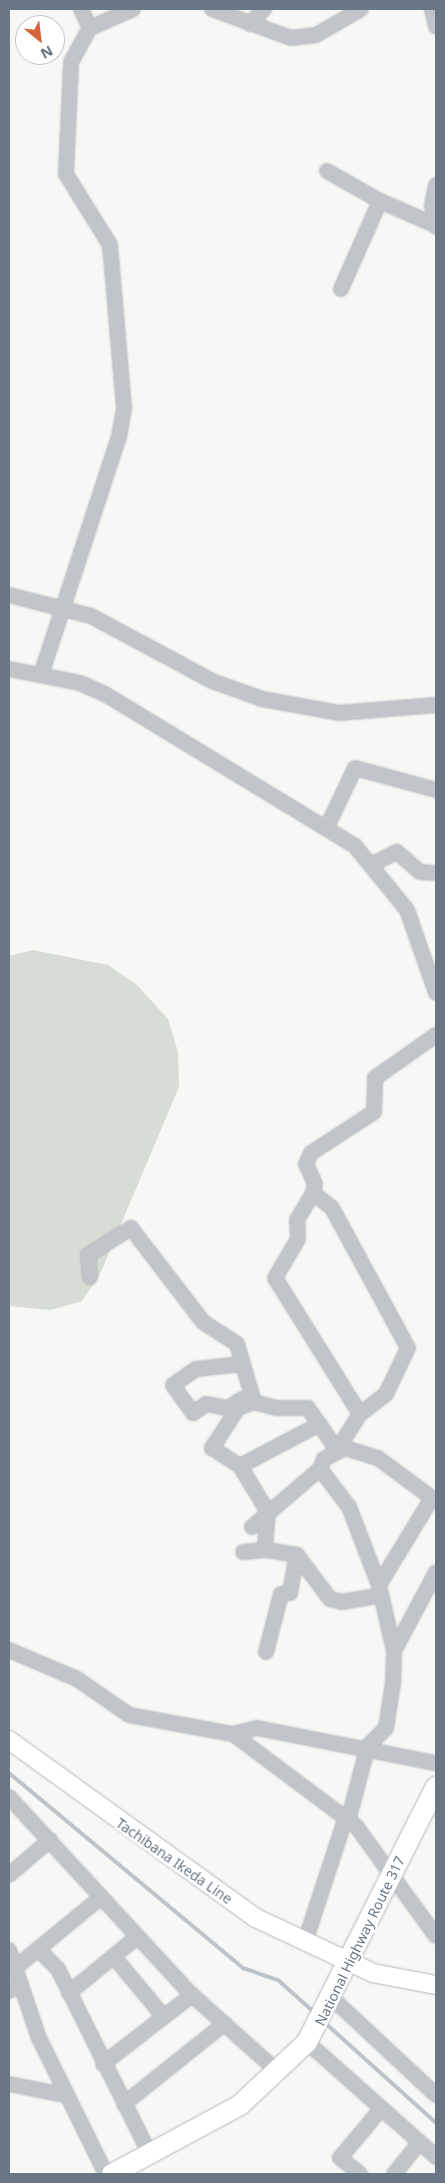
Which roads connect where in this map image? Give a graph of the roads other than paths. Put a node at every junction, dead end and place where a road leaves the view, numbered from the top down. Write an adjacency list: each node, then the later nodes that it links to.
1 (81, 9): 9 (street)
2 (132, 9): 9 (street)
3 (212, 9): 7 (street)
4 (264, 9): 7 (street)
5 (361, 9): 7 (street)
6 (432, 9): 8 (street)
7 (250, 24)
8 (436, 27)
9 (90, 28): 16 (street)
10 (326, 171): 12 (street)
11 (436, 185): 13 (street)
12 (380, 201): 13 (street); 14 (street)
13 (436, 226)
14 (341, 289)
15 (9, 595): 16 (street)
16 (62, 606): 18 (street); 19 (street)
17 (9, 669): 18 (street)
18 (41, 675): 21 (street)
19 (436, 705)
20 (436, 790): 21 (street)
21 (327, 828): 22 (street)
22 (371, 865): 23 (street); 24 (street)
23 (436, 873)
24 (436, 993)
25 (436, 1035): 26 (street)
26 (313, 1193): 30 (street); 30 (street)
27 (90, 1277): 28 (street)
28 (243, 1364): 29 (street); 29 (street)
29 (253, 1397): 31 (street); 33 (street)
30 (360, 1414): 32 (street)
31 (320, 1424): 32 (street); 33 (street)
32 (337, 1450): 34 (street); 35 (street)
33 (240, 1466): 36 (street)
34 (320, 1469): 36 (street); 42 (street)
35 (434, 1499): 42 (street)
36 (268, 1512): 37 (street); 38 (street)
37 (252, 1527)
38 (265, 1550): 39 (street); 40 (street)
39 (243, 1552)
40 (297, 1555): 42 (street); 45 (street)
41 (436, 1572): 44 (street)
42 (380, 1590): 44 (street)
43 (9, 1650): 46 (street)
44 (394, 1651): 48 (street)
45 (266, 1652)
46 (232, 1734): 48 (street); 52 (street)
47 (9, 1740): 59 (main road, Tachibana Ikeda Line)
48 (368, 1746): 49 (street); 52 (street)
49 (436, 1762)
50 (436, 1787): 55 (highway, National Highway Route 317)
51 (9, 1797): 53 (street)
52 (348, 1821): 55 (street); 59 (street)
53 (50, 1840): 54 (street); 56 (street)
54 (9, 1876)
55 (392, 1876): 57 (street); 63 (highway, National Highway Route 317)
56 (100, 1898): 58 (street); 61 (street)
57 (436, 1936)
58 (137, 1937): 62 (street); 68 (street)
59 (306, 1938): 63 (main road, Tachibana Ikeda Line)
60 (9, 1950): 64 (street)
61 (39, 1950): 64 (street); 67 (street)
62 (114, 1957): 67 (street); 70 (street)
63 (351, 1960): 65 (main road, Tachibana Ikeda Line); 69 (highway, National Highway Route 317)
64 (15, 1968): 66 (street)
65 (436, 1984)
66 (14, 1987): 76 (street)
67 (69, 1993): 73 (street)
68 (192, 1995): 70 (street); 71 (street)
69 (330, 2003): 72 (highway, National Highway Route 317); 77 (street)
70 (164, 2016): 73 (street)
71 (225, 2023): 74 (street); 78 (street)
72 (311, 2037): 74 (highway, National Highway Route 317); 79 (street)
73 (103, 2064): 78 (street)
74 (278, 2072): 81 (highway, National Highway Route 317)
75 (9, 2084): 76 (street)
76 (64, 2095): 83 (street)
77 (436, 2096)
78 (124, 2104): 81 (street)
79 (381, 2108): 80 (street); 85 (street)
80 (420, 2142): 82 (street); 86 (street)
81 (150, 2154): 84 (highway, National Highway Route 317)
82 (436, 2157)
83 (106, 2174)
84 (112, 2174)
85 (360, 2174)
86 (394, 2174)

